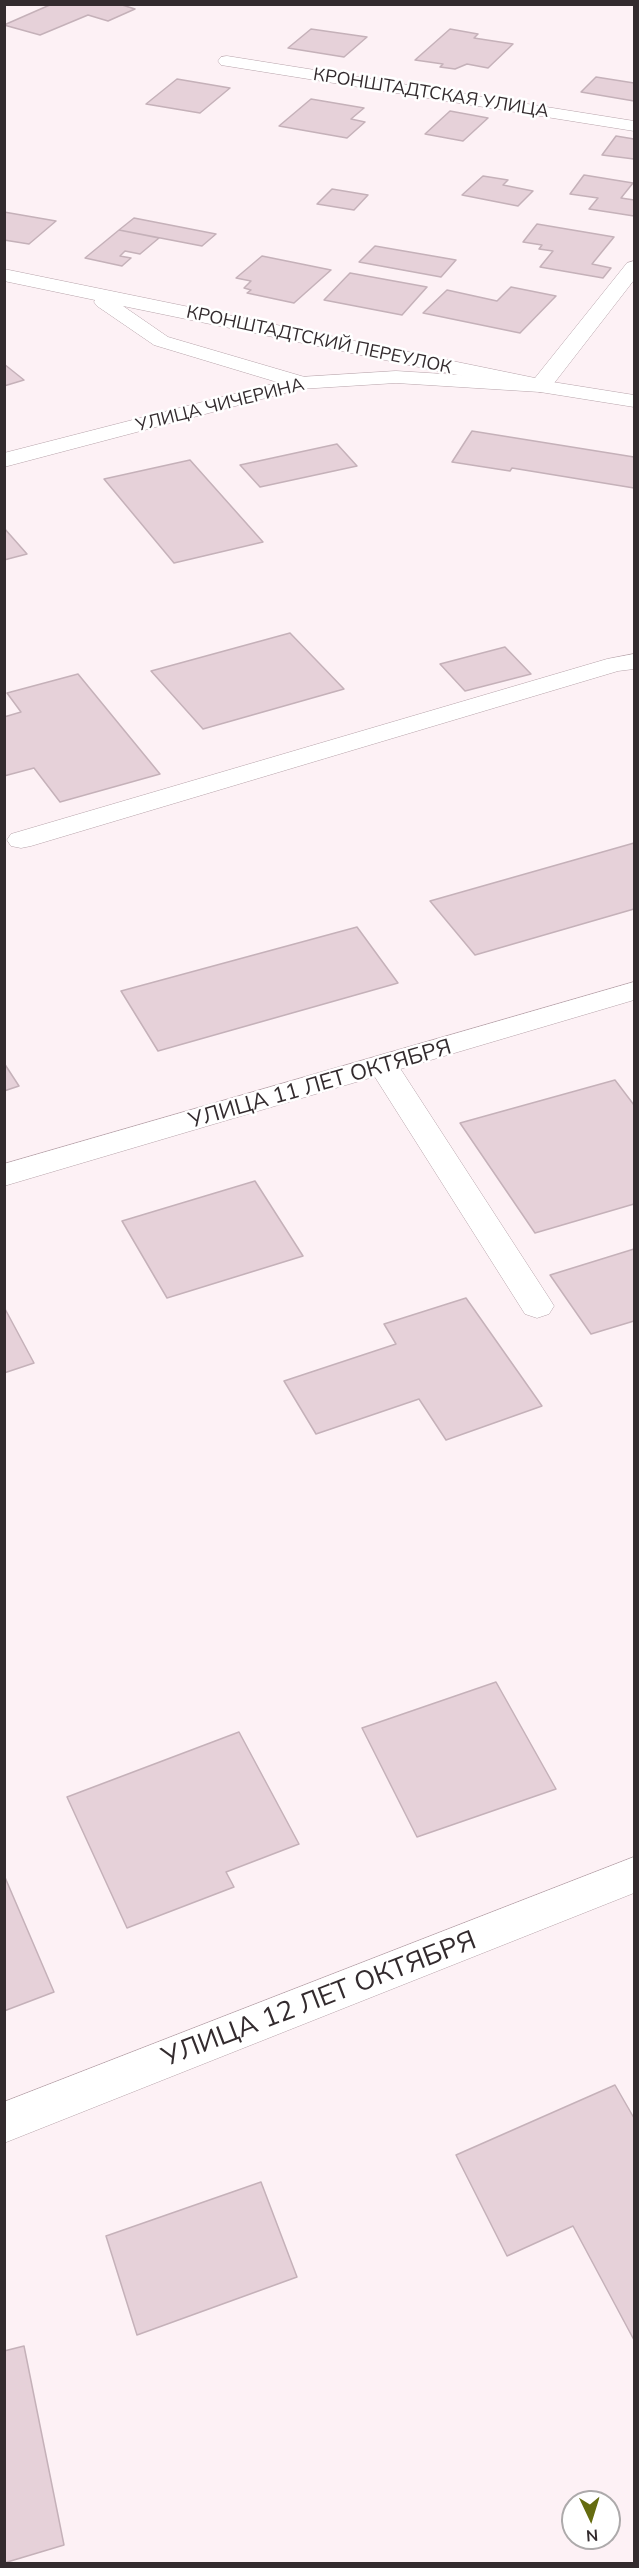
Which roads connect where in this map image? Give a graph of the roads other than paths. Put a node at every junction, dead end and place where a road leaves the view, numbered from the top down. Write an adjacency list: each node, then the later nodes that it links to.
1 (227, 61): 2 (street, КРОНШТАДТСКАЯ УЛИЦА)
2 (634, 126)
3 (634, 267): 7 (street)
4 (4, 275): 5 (street, КРОНШТАДТСКИЙ ПЕРЕУЛОК)
5 (90, 292): 6 (street); 7 (street, КРОНШТАДТСКИЙ ПЕРЕУЛОК)
6 (300, 383): 7 (street, УЛИЦА ЧИЧЕРИНА); 9 (street, УЛИЦА ЧИЧЕРИНА)
7 (540, 386): 8 (street, КРОНШТАДТСКИЙ ПЕРЕУЛОК)
8 (634, 401)
9 (4, 460)
10 (634, 662): 11 (street)
11 (21, 840)
12 (634, 992): 13 (street, УЛИЦА 11 ЛЕТ ОКТЯБРЯ)
13 (383, 1066): 14 (street, УЛИЦА 11 ЛЕТ ОКТЯБРЯ); 15 (street)
14 (4, 1175)
15 (537, 1306)
16 (634, 1875): 17 (street, УЛИЦА 12 ЛЕТ ОКТЯБРЯ)
17 (4, 2123)

